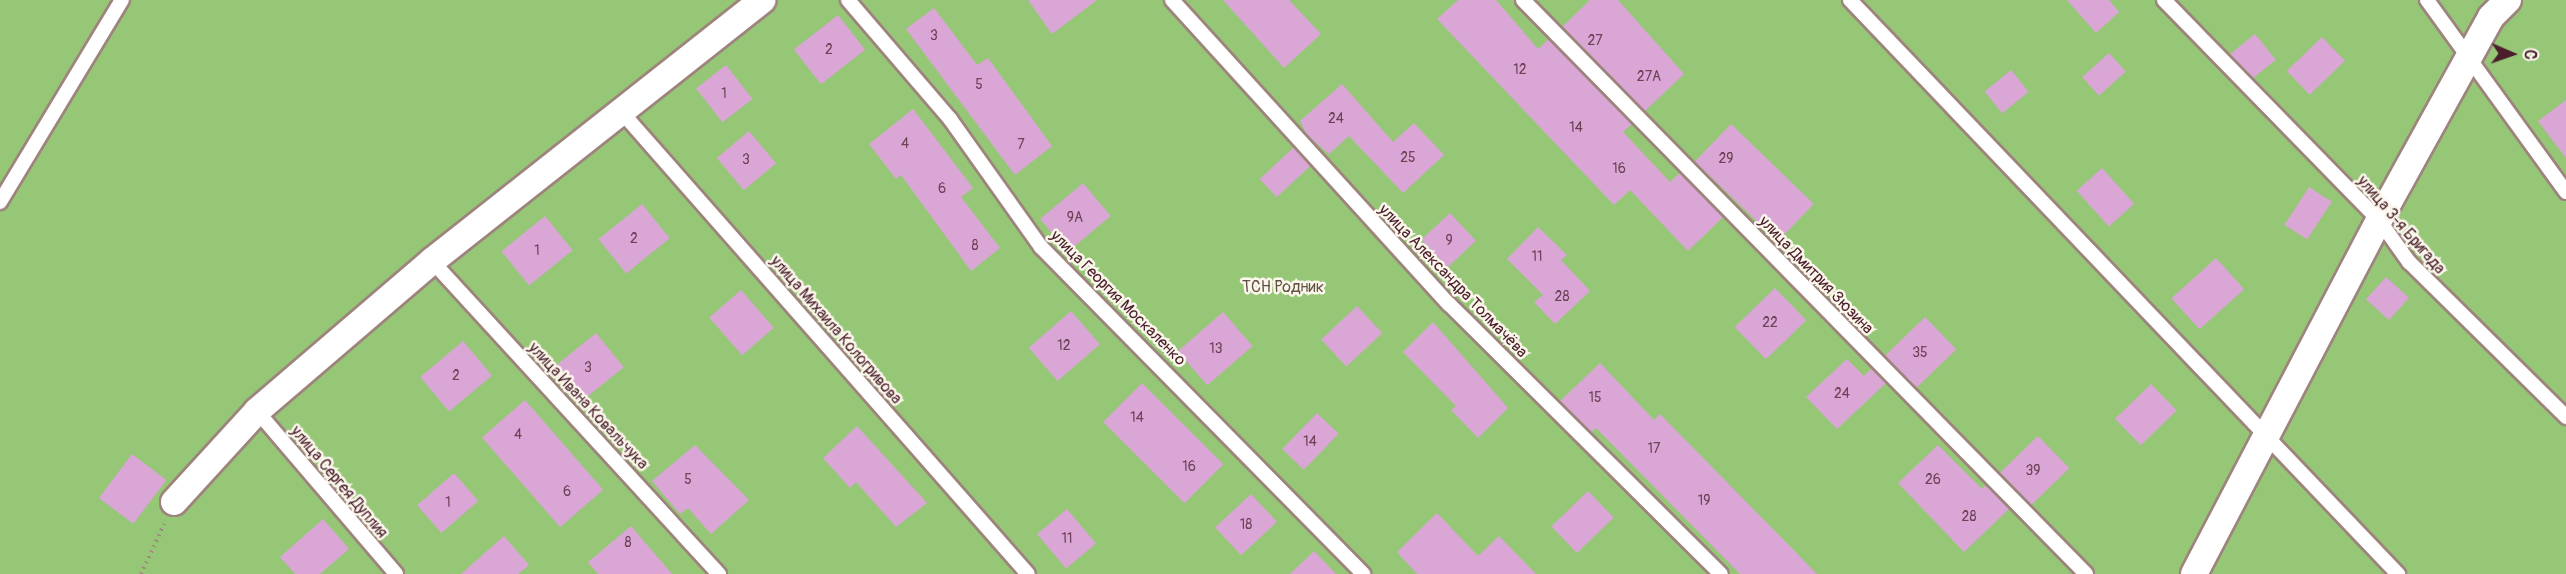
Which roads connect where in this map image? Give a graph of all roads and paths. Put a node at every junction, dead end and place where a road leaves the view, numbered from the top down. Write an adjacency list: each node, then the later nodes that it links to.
1 (122, 0): 13 (lane)
2 (762, 0): 11 (street)
3 (848, 0): 24 (lane, улица Георгия Москаленко)
4 (1172, 0): 25 (lane, улица Александра Толмачёва)
5 (1522, 0): 26 (lane, улица Дмитрия Зюзина)
6 (1850, 0): 18 (lane)
7 (2164, 0): 14 (lane, улица 3-я Бригада)
8 (2427, 0): 10 (lane)
9 (2508, 0): 10 (street)
10 (2468, 58): 12 (lane); 14 (street)
11 (619, 109): 15 (street); 23 (lane, улица Михаила Кологривова)
12 (2566, 192)
13 (0, 202)
14 (2379, 220): 17 (lane, улица 3-я Бригада); 18 (street)
15 (432, 261): 16 (street); 22 (lane, улица Ивана Ковальчука)
16 (257, 411): 19 (street); 21 (lane, улица Сергея Дуплия)
17 (2566, 417)
18 (2267, 435): 27 (street); 28 (lane)
19 (174, 502): 20 (path)
20 (141, 574)
21 (396, 574)
22 (719, 574)
23 (1028, 574)
24 (1363, 574)
25 (1721, 574)
26 (2086, 574)
27 (2194, 574)
28 (2398, 574)

